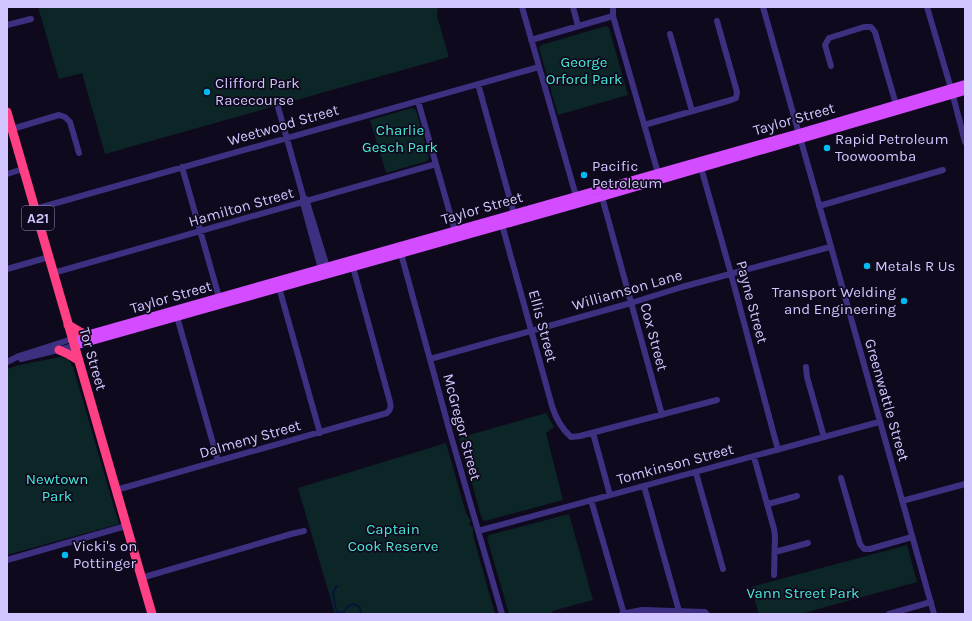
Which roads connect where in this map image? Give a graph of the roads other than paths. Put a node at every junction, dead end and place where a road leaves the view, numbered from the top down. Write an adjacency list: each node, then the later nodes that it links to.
1 (522, 7): 12 (street)
2 (573, 7): 10 (street)
3 (613, 7): 6 (street)
4 (763, 7): 26 (street, Greenwattle Street)
5 (927, 7): 18 (street)
6 (613, 16): 10 (street); 24 (street)
7 (31, 19): 9 (street)
8 (717, 20): 22 (street)
9 (7, 26)
10 (578, 26): 12 (street)
11 (670, 34): 22 (street)
12 (531, 40): 14 (street)
13 (831, 66): 21 (street)
14 (539, 67): 15 (street, Weetwood Street); 37 (street)
15 (478, 84): 19 (street, Weetwood Street); 42 (street)
16 (965, 84): 18 (main road, Taylor Street)
17 (965, 91): 18 (main road, Taylor Street)
18 (952, 92): 21 (main road, Taylor Street); 28 (street)
19 (418, 101): 27 (street, Weetwood Street); 30 (street)
20 (278, 107): 27 (street)
21 (897, 108): 26 (main road, Taylor Street)
22 (692, 111): 24 (street)
23 (7, 112): 25 (highway, Tor Street / A21)
24 (644, 125): 35 (street)
25 (12, 129): 29 (street); 33 (highway, Tor Street / A21)
26 (800, 136): 31 (main road, Taylor Street); 40 (street, Greenwattle Street)
27 (286, 138): 32 (street, Weetwood Street); 39 (street)
28 (965, 142)
29 (79, 153)
30 (436, 164): 39 (street, Hamilton Street); 44 (street)
31 (700, 164): 35 (main road, Taylor Street); 38 (main road, Taylor Street); 53 (street, Payne Street)
32 (182, 167): 41 (street, Weetwood Street); 45 (street)
33 (24, 169): 36 (street); 41 (highway, Tor Street / A21)
34 (943, 170): 40 (street)
35 (658, 173): 37 (main road, Taylor Street)
36 (7, 174)
37 (576, 196): 38 (main road); 42 (main road, Taylor Street)
38 (602, 197): 43 (main road, Taylor Street); 56 (street, Cox Street)
39 (304, 200): 45 (street, Hamilton Street); 49 (street)
40 (819, 206): 46 (street, Greenwattle Street)
41 (35, 209): 48 (highway, Tor Street / A21)
42 (514, 214): 43 (main road, Taylor Street)
43 (501, 221): 44 (main road, Taylor Street); 47 (main road, Taylor Street); 59 (street, Ellis Street)
44 (455, 231): 47 (main road, Taylor Street)
45 (201, 232): 52 (street, Hamilton Street); 55 (street)
46 (830, 247): 53 (street, Williamson Lane); 69 (street, Greenwattle Street)
47 (400, 250): 49 (main road, Taylor Street); 50 (main road, Taylor Street); 63 (street, McGregor Street)
48 (49, 257): 51 (street); 52 (highway, Tor Street / A21)
49 (324, 268): 54 (main road, Taylor Street)
50 (353, 268): 54 (main road, Taylor Street); 70 (street, Dalmeny Street)
51 (7, 269)
52 (53, 274): 58 (highway, Tor Street / A21)
53 (731, 274): 56 (street, Williamson Lane); 73 (street, Payne Street)
54 (278, 285): 55 (main road, Taylor Street); 57 (main road, Taylor Street); 70 (street)
55 (219, 297): 57 (main road, Taylor Street)
56 (631, 303): 59 (street, Williamson Lane); 68 (street, Cox Street)
57 (176, 314): 60 (main road, Taylor Street); 61 (main road, Taylor Street); 75 (street)
58 (68, 325): 60 (highway); 61 (highway, Tor Street / A21)
59 (531, 331): 63 (street, Williamson Lane); 71 (street, Ellis Street)
60 (88, 335): 61 (main road, Taylor Street)
61 (73, 343): 62 (street, Taylor Street); 64 (highway, Tor Street / A21); 65 (street, Taylor Street)
62 (59, 350): 64 (highway); 65 (street, Taylor Street)
63 (430, 359): 88 (street, McGregor Street)
64 (78, 360): 80 (highway, Tor Street / A21)
65 (8, 361)
66 (806, 367): 72 (street)
67 (717, 400): 68 (street)
68 (662, 415): 71 (street)
69 (879, 422): 72 (street, Tomkinson Street); 84 (street, Greenwattle Street)
70 (320, 433): 75 (street, Dalmeny Street)
71 (593, 433): 81 (street)
72 (824, 437): 73 (street, Tomkinson Street)
73 (778, 450): 74 (street, Tomkinson Street)
74 (754, 457): 76 (street, Tomkinson Street); 85 (street)
75 (218, 461): 80 (street, Dalmeny Street)
76 (696, 473): 79 (street, Tomkinson Street); 93 (street)
77 (841, 478): 89 (street)
78 (965, 484): 84 (street)
79 (644, 486): 81 (street, Tomkinson Street); 97 (street)
80 (116, 490): 86 (highway, Tor Street / A21)
81 (610, 495): 83 (street, Tomkinson Street)
82 (797, 496): 85 (street)
83 (592, 500): 88 (street, Tomkinson Street); 100 (street)
84 (902, 501): 89 (street, Greenwattle Street)
85 (768, 504): 91 (street)
86 (126, 526): 92 (street); 95 (highway, Tor Street / A21)
87 (304, 531): 95 (street)
88 (478, 531): 99 (street, McGregor Street)
89 (912, 537): 96 (street, Greenwattle Street)
90 (808, 543): 91 (street)
91 (775, 552): 94 (street)
92 (7, 560)
93 (723, 569)
94 (774, 575)
95 (141, 578): 98 (highway, Tor Street / A21)
96 (931, 602): 102 (street); 103 (street, Greenwattle Street)
97 (679, 611): 100 (street); 101 (street)
98 (150, 613)
99 (502, 614)
100 (623, 614)
101 (707, 614)
102 (889, 614)
103 (934, 614)

